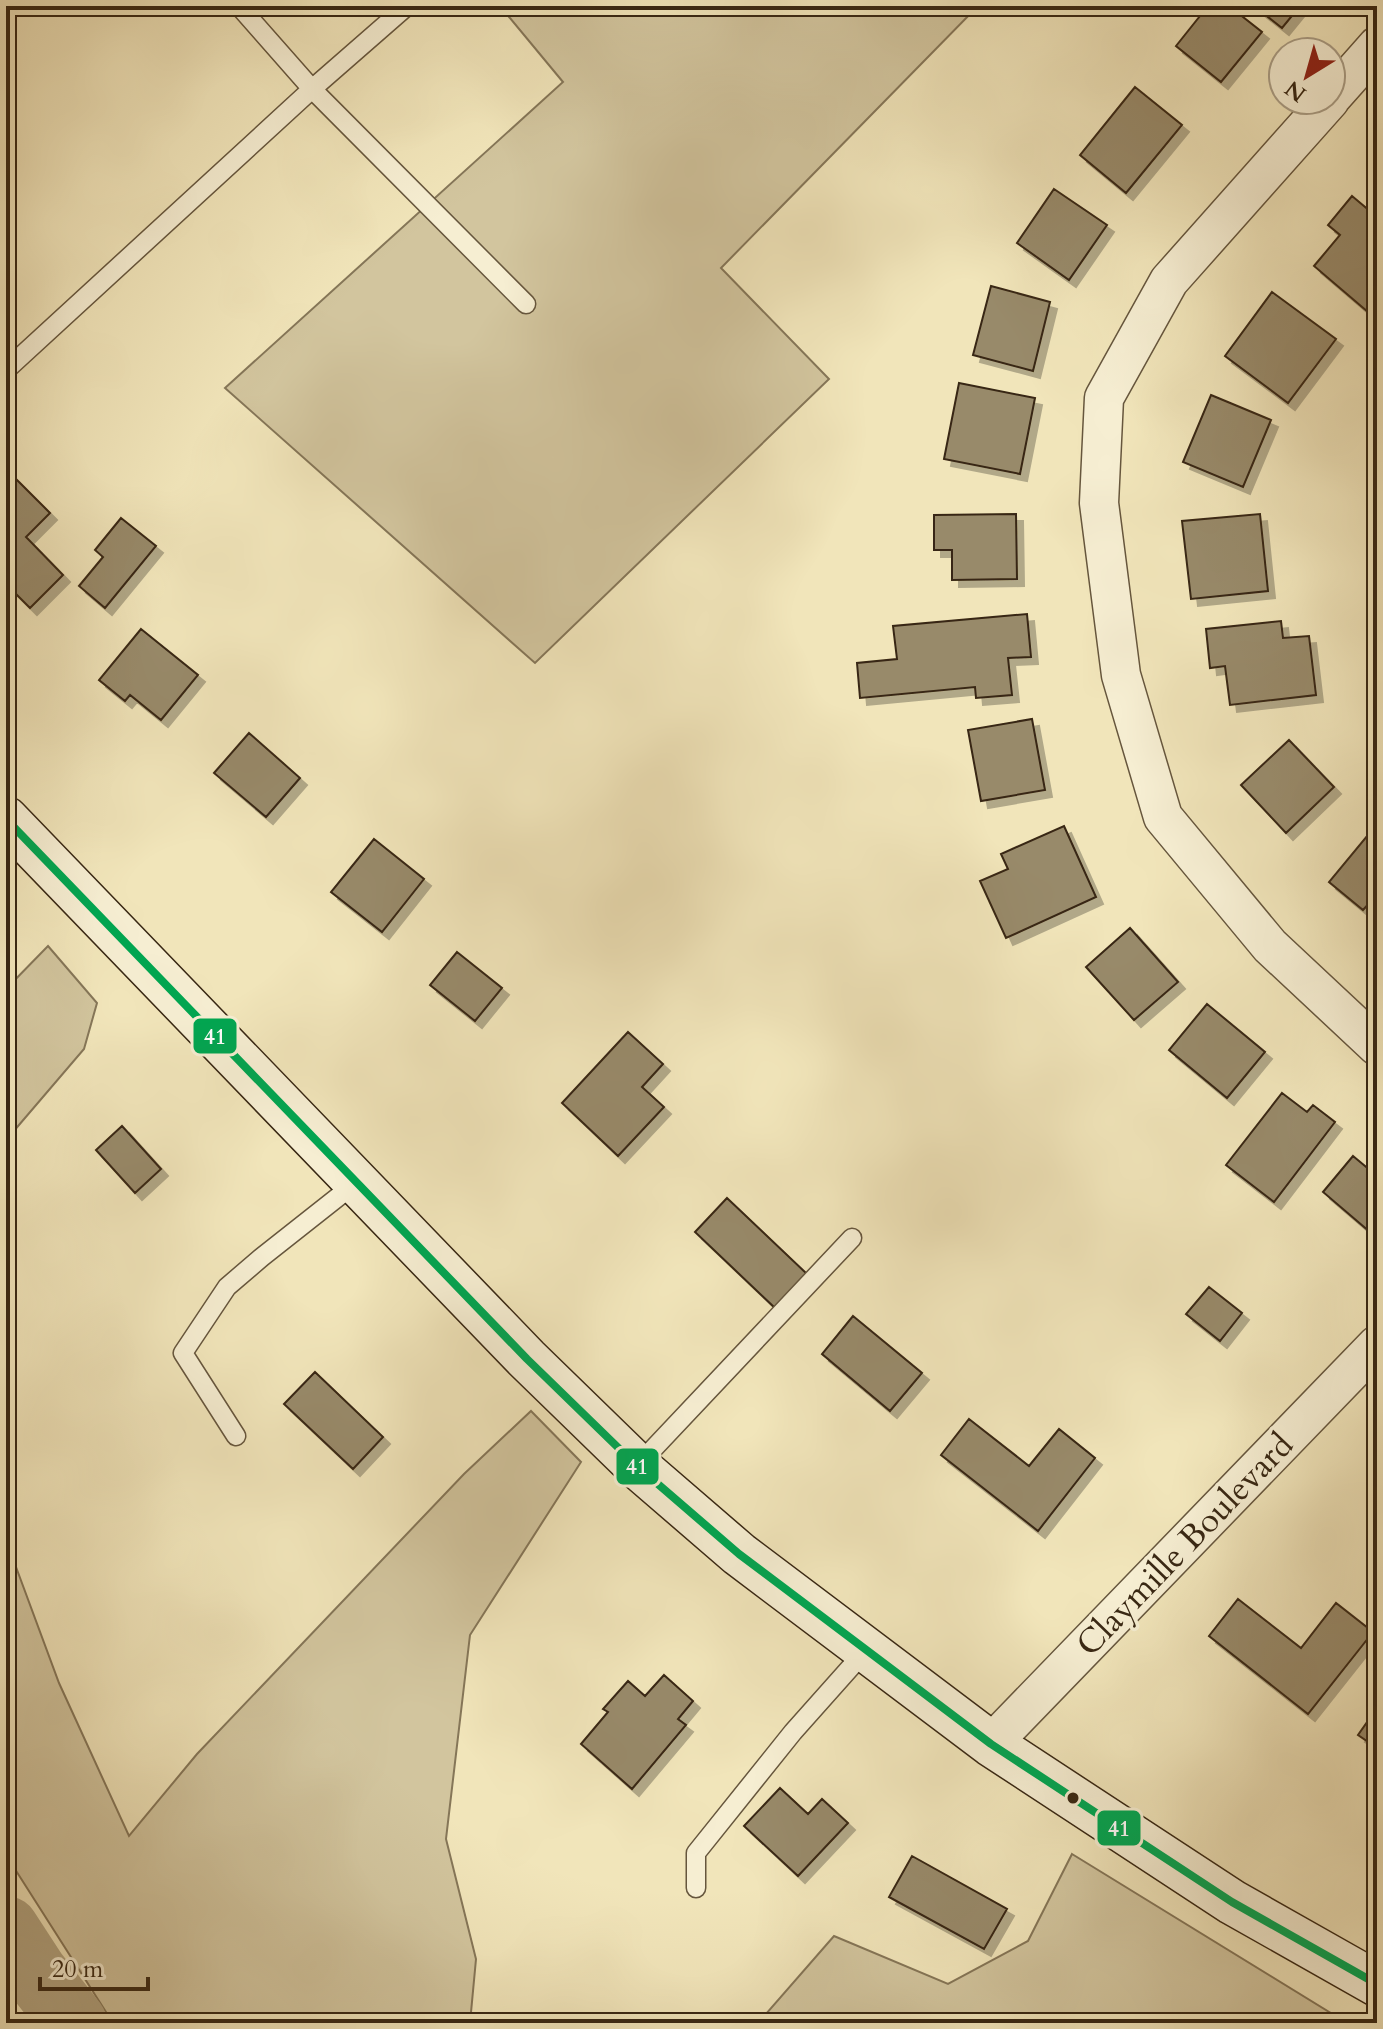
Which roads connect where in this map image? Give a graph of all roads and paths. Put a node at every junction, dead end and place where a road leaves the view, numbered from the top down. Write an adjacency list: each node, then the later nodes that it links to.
1 (239, 6): 5 (lane)
2 (407, 6): 5 (lane)
3 (1377, 46): 4 (street)
4 (1347, 80)
5 (312, 89): 7 (lane); 8 (lane)
6 (1315, 116): 10 (street)
7 (526, 304)
8 (6, 370)
9 (6, 819): 11 (street)
10 (1377, 1046)
11 (357, 1182): 14 (lane); 15 (street)
12 (852, 1238): 15 (lane)
13 (1377, 1345): 17 (street, Claymille Boulevard)
14 (236, 1436)
15 (637, 1466): 16 (street)
16 (866, 1650): 17 (street); 18 (lane)
17 (991, 1744): 19 (street)
18 (696, 1888)
19 (1377, 1984)

